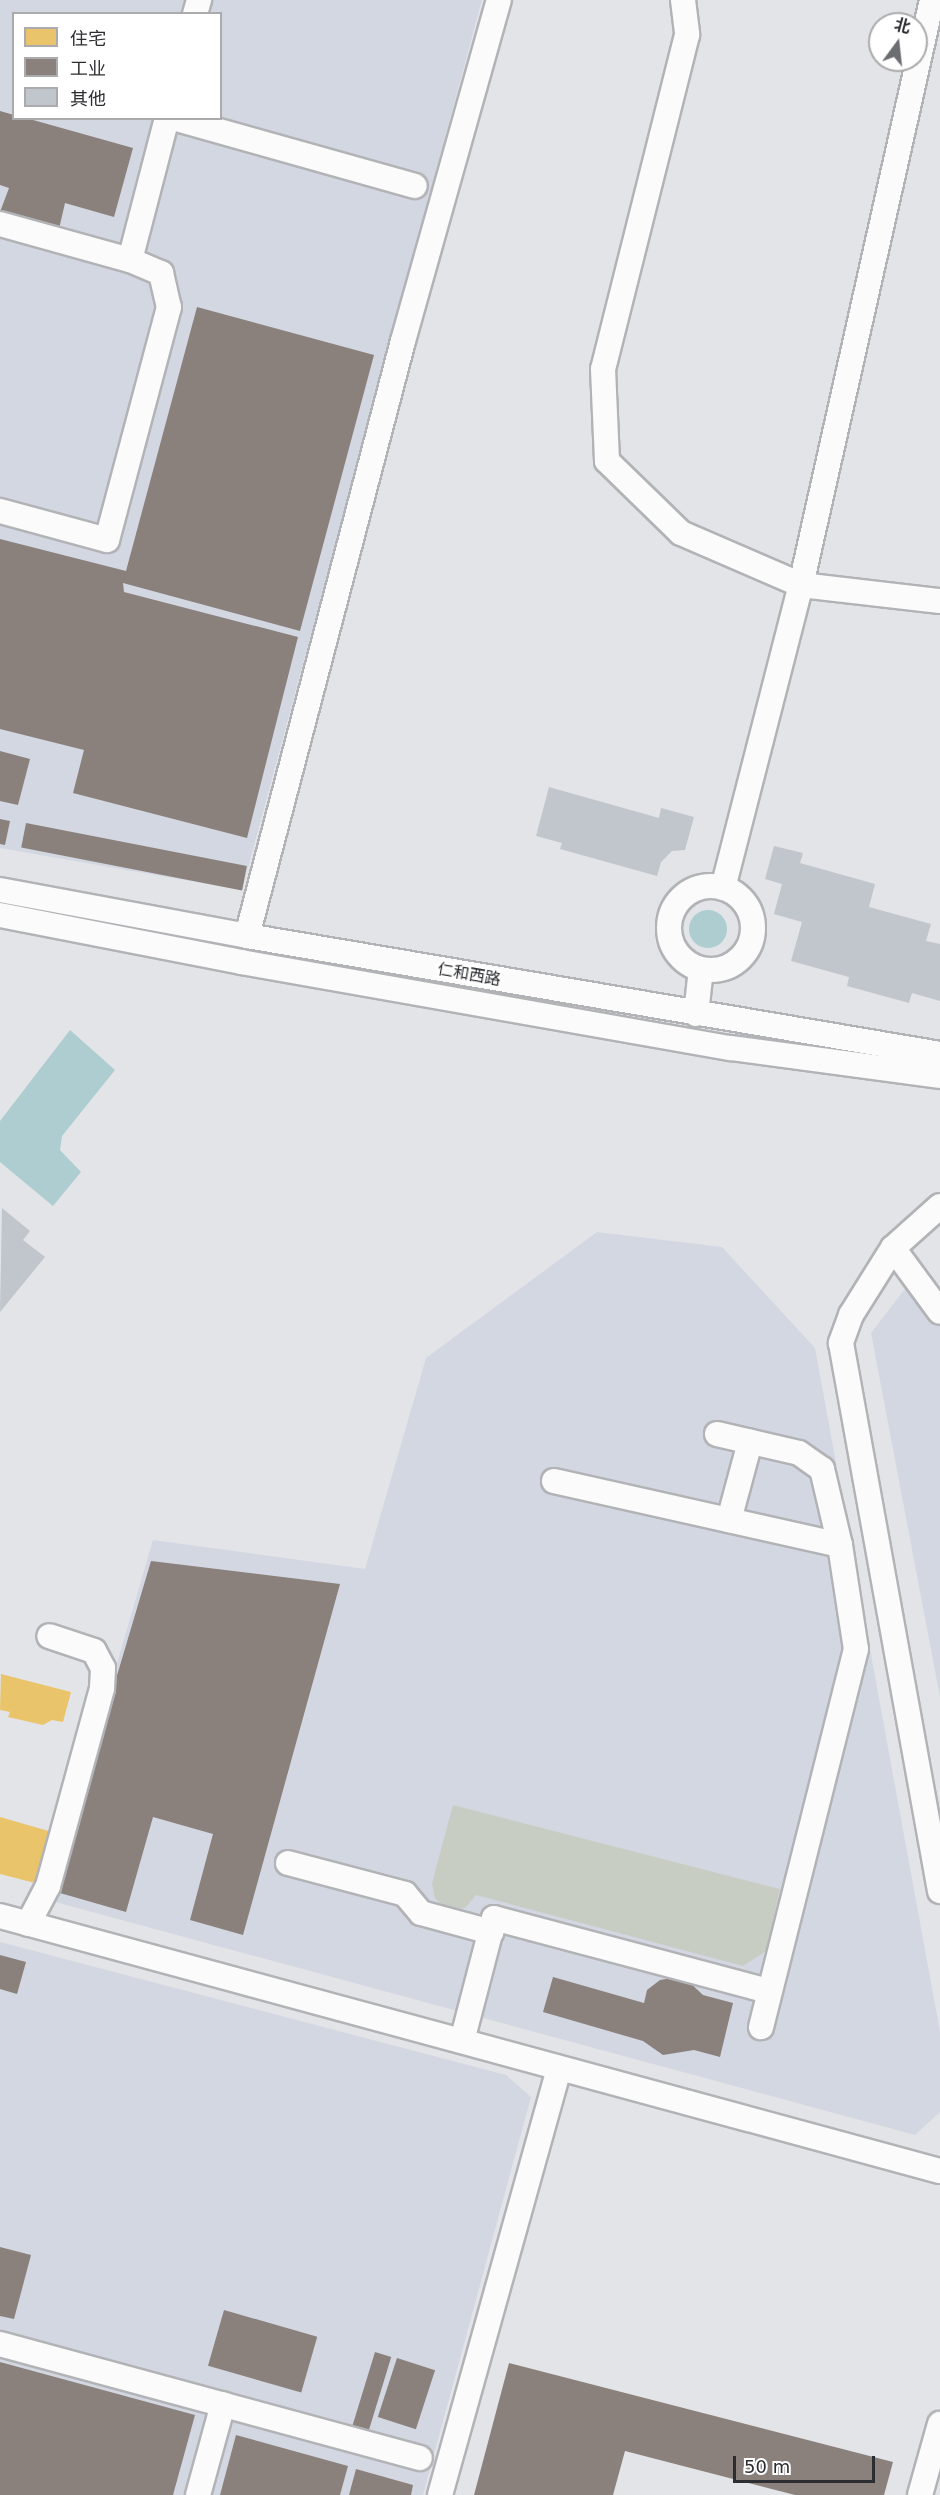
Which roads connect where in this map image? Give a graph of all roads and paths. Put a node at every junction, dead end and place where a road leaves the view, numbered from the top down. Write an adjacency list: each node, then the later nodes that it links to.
1 (499, 0): 15 (street)
2 (683, 0): 10 (street)
3 (932, 0): 10 (street)
4 (166, 120): 8 (street)
5 (180, 120): 6 (street)
6 (415, 186)
7 (0, 224): 8 (street)
8 (130, 260): 9 (street)
9 (0, 511)
10 (801, 585): 11 (street); 12 (street)
11 (940, 602)
12 (723, 888): 16 (street); 16 (street)
13 (0, 890): 15 (street, 仁和西路)
14 (0, 915): 19 (street, 仁和西路)
15 (247, 936): 17 (street, 仁和西路)
16 (701, 969): 17 (street)
17 (696, 1014): 18 (street, 仁和西路)
18 (733, 1020): 19 (street); 20 (street, 仁和西路)
19 (731, 1047): 21 (street, 仁和西路)
20 (940, 1054)
21 (940, 1076)
22 (940, 1206): 23 (street)
23 (893, 1248): 24 (street); 32 (street)
24 (940, 1312)
25 (717, 1434): 26 (street)
26 (750, 1442): 28 (street); 29 (street)
27 (554, 1481): 28 (street)
28 (729, 1520): 29 (street)
29 (840, 1545): 36 (street)
30 (49, 1636): 34 (street)
31 (288, 1863): 35 (street)
32 (940, 1891)
33 (0, 1916): 34 (street)
34 (28, 1924): 38 (street)
35 (491, 1932): 36 (street); 38 (street)
36 (769, 1991): 37 (street)
37 (761, 2027)
38 (462, 2041): 39 (street)
39 (560, 2068): 40 (street); 46 (street)
40 (940, 2171)
41 (0, 2344): 42 (street)
42 (223, 2404): 44 (street); 45 (street)
43 (940, 2424): 47 (street)
44 (420, 2458)
45 (198, 2495)
46 (440, 2495)
47 (920, 2495)

